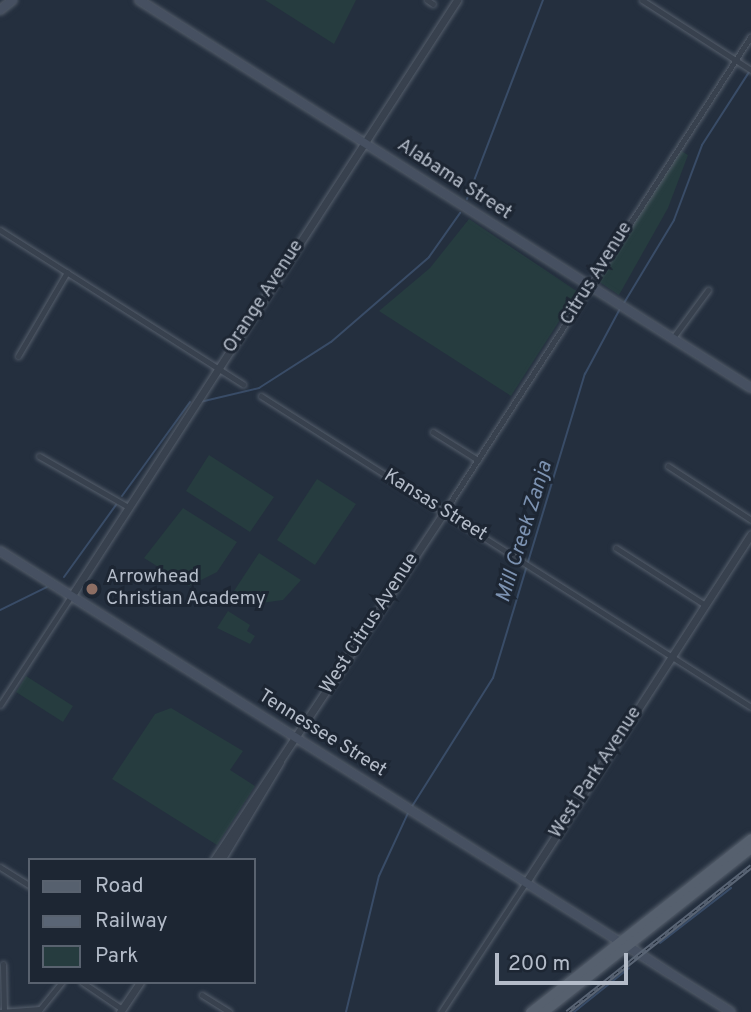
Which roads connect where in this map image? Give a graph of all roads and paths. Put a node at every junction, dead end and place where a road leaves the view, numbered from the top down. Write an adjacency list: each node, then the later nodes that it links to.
1 (13, 0): 7 (main road)
2 (139, 0): 11 (main road, Alabama Street)
3 (427, 0): 6 (street)
4 (457, 0): 11 (street, Orange Avenue)
5 (642, 0): 9 (street)
6 (433, 4)
7 (0, 10)
8 (751, 36): 9 (street, Citrus Avenue)
9 (735, 60): 10 (street); 14 (street, Citrus Avenue)
10 (751, 70)
11 (365, 142): 14 (main road, Alabama Street); 18 (street, Orange Avenue)
12 (0, 230): 13 (street)
13 (67, 272): 17 (street); 18 (street)
14 (590, 286): 16 (main road, Alabama Street); 24 (street, Citrus Avenue)
15 (708, 290): 16 (street)
16 (672, 339): 20 (main road, Alabama Street)
17 (18, 356)
18 (218, 368): 19 (street); 26 (street, Orange Avenue)
19 (243, 384)
20 (751, 388)
21 (261, 396): 27 (street, Kansas Street)
22 (433, 432): 24 (street)
23 (39, 456): 26 (street)
24 (478, 460): 27 (street, Citrus Avenue)
25 (668, 466): 28 (street)
26 (128, 507): 32 (street, Orange Avenue)
27 (444, 512): 34 (street, Kansas Street); 37 (street, West Citrus Avenue)
28 (751, 520)
29 (751, 534): 33 (street, West Park Avenue)
30 (616, 548): 33 (street)
31 (0, 551): 32 (main road, Tennessee Street)
32 (72, 595): 35 (street); 37 (main road, Tennessee Street)
33 (705, 605): 34 (street, West Park Avenue)
34 (672, 657): 36 (street, Kansas Street); 44 (street, West Park Avenue)
35 (0, 705)
36 (751, 707)
37 (296, 736): 38 (street, West Citrus Avenue); 44 (main road, Tennessee Street)
38 (281, 759): 41 (street); 42 (street)
39 (751, 838): 46 (main road)
40 (751, 848): 46 (main road)
41 (215, 858)
42 (221, 858)
43 (0, 867): 45 (street)
44 (526, 882): 46 (main road, Tennessee Street); 55 (street, West Park Avenue)
45 (28, 885)
46 (624, 943): 56 (main road); 57 (main road); 58 (main road, Tennessee Street)
47 (4, 964): 53 (street)
48 (60, 984): 53 (street)
49 (85, 984): 52 (street)
50 (139, 984): 52 (street)
51 (202, 995): 54 (street)
52 (121, 1010)
53 (2, 1012)
54 (229, 1012)
55 (441, 1012)
56 (530, 1012)
57 (543, 1012)
58 (731, 1012)

